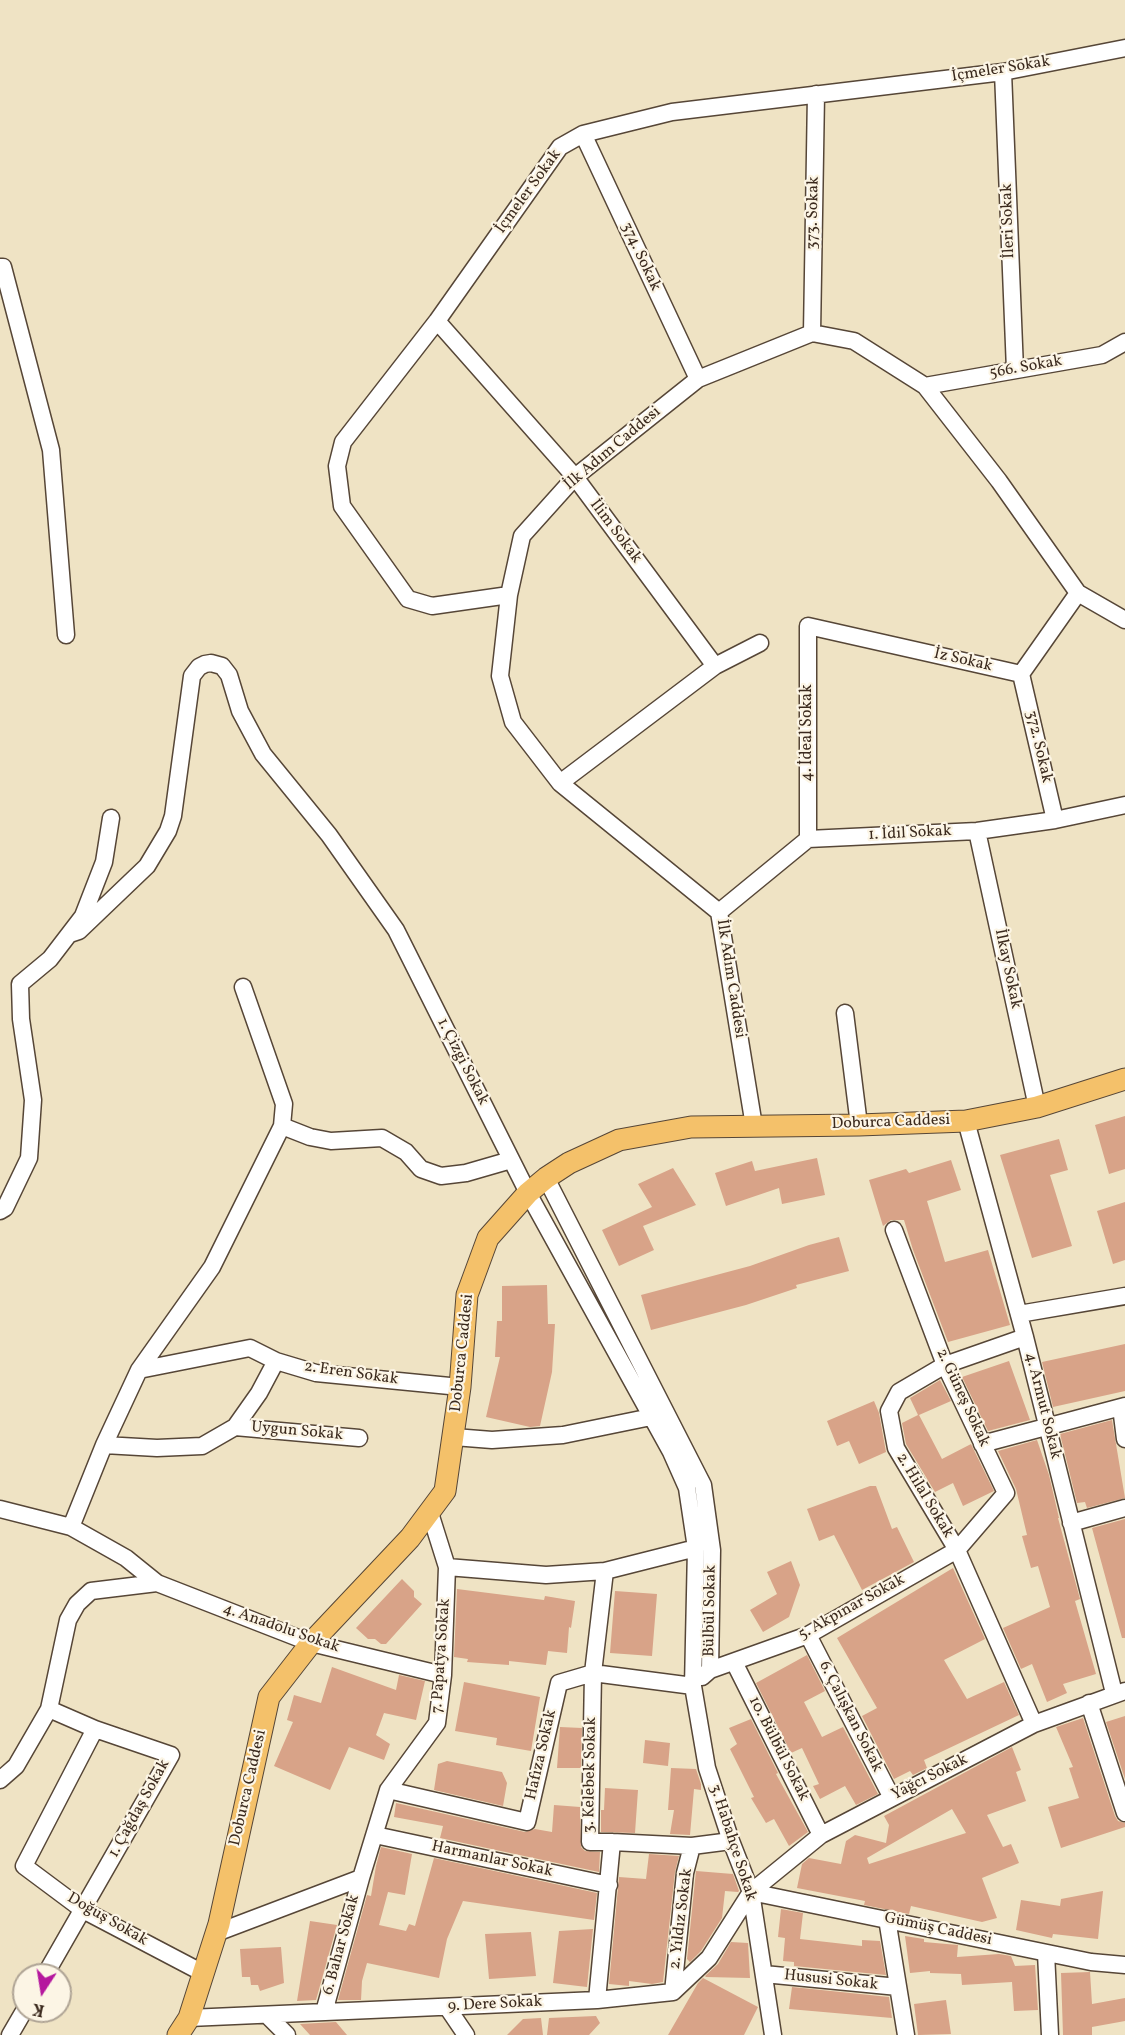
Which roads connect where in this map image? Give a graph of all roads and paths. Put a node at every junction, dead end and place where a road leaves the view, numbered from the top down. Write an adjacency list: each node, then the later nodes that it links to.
1 (1125, 48): 2 (street, İçmeler Sokak)
2 (1004, 72): 3 (street, İçmeler Sokak); 9 (street, İleri Sokak)
3 (816, 94): 4 (street, İçmeler Sokak); 7 (street, 373. Sokak)
4 (583, 134): 6 (street, İçmeler Sokak); 10 (street, 374. Sokak)
5 (2, 267): 17 (street)
6 (437, 321): 12 (street, İlim Sokak); 14 (street, İçmeler Sokak)
7 (812, 333): 10 (street, İlk Adım Caddesi); 11 (street)
8 (1125, 342): 9 (street, 566. Sokak)
9 (1016, 370): 11 (street, 566. Sokak)
10 (698, 379): 12 (street, İlk Adım Caddesi)
11 (925, 386): 13 (street)
12 (575, 477): 14 (street, İlk Adım Caddesi); 19 (street, İlim Sokak)
13 (1078, 593): 15 (street); 20 (street)
14 (509, 595): 21 (street, İlk Adım Caddesi)
15 (1125, 620)
16 (808, 627): 20 (street, İz Sokak); 26 (street, 4. İdeal Sokak)
17 (66, 635)
18 (760, 643): 19 (street)
19 (715, 666): 21 (street)
20 (1021, 674): 24 (street, 372. Sokak)
21 (560, 783): 27 (street, İlk Adım Caddesi)
22 (1125, 805): 24 (street, 1. İdil Sokak)
23 (111, 818): 28 (street)
24 (1055, 820): 25 (street, 1. İdil Sokak)
25 (977, 831): 26 (street, 1. İdil Sokak); 32 (street, İlkay Sokak)
26 (808, 839): 27 (street)
27 (719, 912): 36 (street, İlk Adım Caddesi)
28 (70, 934): 37 (street, 1. Çizgi Sokak); 40 (street)
29 (243, 987): 35 (street)
30 (845, 1013): 34 (street)
31 (1125, 1078): 32 (main road, Doburca Caddesi)
32 (1037, 1107): 33 (main road, Doburca Caddesi)
33 (966, 1121): 34 (main road, Doburca Caddesi); 43 (street, 4. Armut Sokak)
34 (859, 1125): 36 (main road, Doburca Caddesi)
35 (282, 1126): 37 (street); 47 (street)
36 (754, 1126): 38 (main road, Doburca Caddesi)
37 (511, 1160): 39 (street, 1. Çizgi Sokak)
38 (546, 1178): 39 (main road, Doburca Caddesi); 50 (street, Bülbül Sokak)
39 (528, 1193): 48 (main road, Doburca Caddesi); 50 (street, Bülbül Sokak)
40 (0, 1211)
41 (894, 1230): 46 (street, 2. Güneş Sokak)
42 (1125, 1296): 43 (street)
43 (1019, 1314): 44 (street, 4. Armut Sokak)
44 (1025, 1337): 46 (street, 2. Hilal Sokak); 51 (street, 4. Armut Sokak)
45 (276, 1361): 47 (street, 2. Eren Sokak); 48 (street, 2. Eren Sokak); 52 (street)
46 (945, 1365): 56 (street, 2. Güneş Sokak); 64 (street, 2. Hilal Sokak)
47 (139, 1370): 57 (street)
48 (460, 1387): 53 (main road, Doburca Caddesi)
49 (1123, 1406): 51 (street); 55 (street)
50 (658, 1412): 53 (street); 63 (street, Bülbül Sokak); 71 (street, Bülbül Sokak)
51 (1047, 1425): 56 (street); 61 (street, 4. Armut Sokak)
52 (235, 1426): 54 (street, Uygun Sokak); 57 (street)
53 (454, 1437): 60 (main road, Doburca Caddesi)
54 (359, 1438)
55 (1125, 1439)
56 (982, 1444): 64 (street, 2. Güneş Sokak)
57 (104, 1445): 62 (street)
58 (1125, 1508): 61 (street)
59 (0, 1509): 62 (street)
60 (430, 1513): 65 (street, 7. Papatya Sokak); 69 (main road, Doburca Caddesi)
61 (1071, 1523): 75 (street, 4. Armut Sokak)
62 (71, 1527): 67 (street)
63 (696, 1548): 66 (street); 74 (street, Bülbül Sokak)
64 (957, 1550): 68 (street, 5. Akpınar Sokak); 78 (street, 2. Hilal Sokak)
65 (447, 1567): 66 (street); 73 (street, 7. Papatya Sokak)
66 (605, 1571): 72 (street)
67 (157, 1583): 69 (street, 4. Anadolu Sokak); 77 (street)
68 (808, 1635): 70 (street, 5. Akpınar Sokak); 82 (street, 6. Çalışkan Sokak)
69 (311, 1643): 73 (street, 4. Anadolu Sokak); 94 (main road, Doburca Caddesi)
70 (734, 1662): 71 (street, 5. Akpınar Sokak); 85 (street, 10. Bülbül Sokak)
71 (710, 1670): 74 (street, Bülbül Sokak)
72 (593, 1672): 74 (street); 81 (street, Hafıza Sokak); 87 (street, 3. Kelebek Sokak)
73 (443, 1676): 81 (street, 7. Papatya Sokak)
74 (693, 1686): 86 (street, 3. Habahçe Sokak)
75 (1120, 1692): 76 (street, Yağcı Sokak)
76 (1089, 1703): 78 (street, Yağcı Sokak); 83 (street)
77 (49, 1709): 79 (street, 1. Çağdaş Sokak); 80 (street)
78 (1034, 1724): 82 (street, Yağcı Sokak)
79 (95, 1729): 92 (street, Doğuş Sokak); 92 (street, 1. Çağdaş Sokak)
80 (0, 1780)
81 (388, 1790): 84 (street, 7. Papatya Sokak)
82 (892, 1798): 85 (street, Yağcı Sokak)
83 (1125, 1813)
84 (375, 1835): 89 (street, 7. Papatya Sokak); 90 (street, Harmanlar Sokak)
85 (821, 1835): 91 (street, Yağcı Sokak)
86 (731, 1841): 88 (street); 91 (street, 3. Habahçe Sokak)
87 (612, 1842): 88 (street); 90 (street, 3. Kelebek Sokak)
88 (692, 1846): 101 (street, 2. Yıldız Sokak)
89 (361, 1878): 94 (street); 104 (street, 6. Bahar Sokak)
90 (609, 1885): 102 (street, 3. Kelebek Sokak)
91 (751, 1892): 93 (street, Gümüş Caddesi); 99 (street, 3. Habahçe Sokak); 101 (street)
92 (83, 1910): 96 (street, 1. Çağdaş Sokak); 98 (street, Doğuş Sokak)
93 (887, 1919): 95 (street, Gümüş Caddesi); 100 (street)
94 (216, 1934): 98 (main road, Doburca Caddesi)
95 (1046, 1953): 97 (street, Gümüş Caddesi); 111 (street)
96 (52, 1963)
97 (1125, 1965)
98 (203, 1973): 106 (main road, Doburca Caddesi)
99 (764, 1974): 100 (street, Hususi Sokak); 109 (street, 3. Habahçe Sokak)
100 (898, 1988): 110 (street)
101 (673, 1992): 102 (street, 9. Dere Sokak)
102 (597, 2000): 103 (street, 9. Dere Sokak)
103 (447, 2007): 104 (street, 9. Dere Sokak); 108 (street)
104 (324, 2012): 105 (street, 9. Dere Sokak)
105 (267, 2015): 106 (street, 9. Dere Sokak); 107 (street)
106 (183, 2027)
107 (287, 2035)
108 (466, 2035)
109 (773, 2035)
110 (906, 2035)
111 (1050, 2035)

